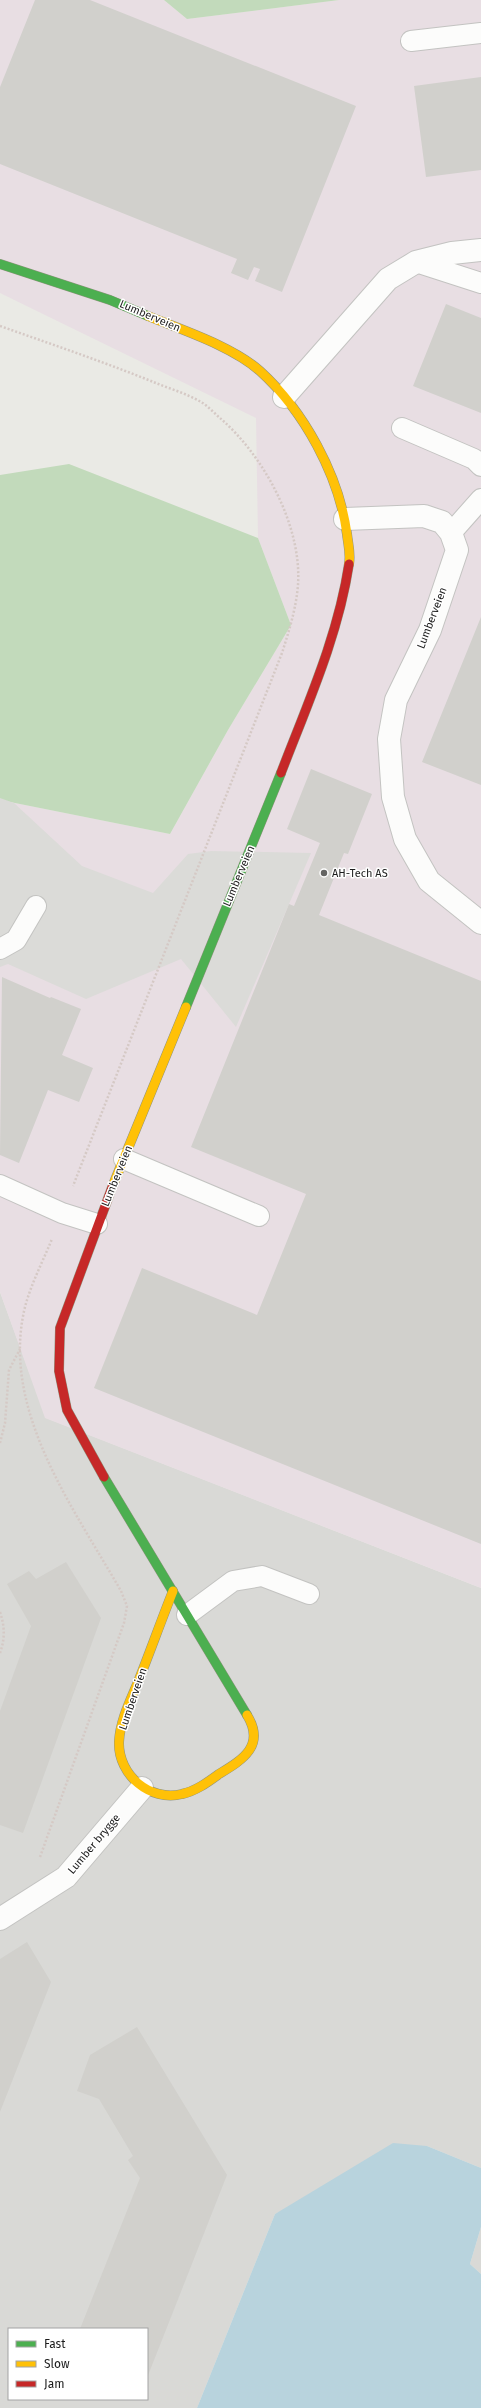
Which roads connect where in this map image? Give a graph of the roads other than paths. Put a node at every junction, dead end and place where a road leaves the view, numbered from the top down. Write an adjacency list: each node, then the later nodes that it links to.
1 (481, 33): 2 (lane)
2 (411, 41)
3 (481, 250): 4 (street)
4 (416, 262): 6 (lane); 7 (street)
5 (0, 264): 7 (street, Lumberveien)
6 (481, 284)
7 (284, 397): 11 (street, Lumberveien)
8 (402, 428): 9 (lane)
9 (481, 466)
10 (481, 499): 12 (lane)
11 (345, 520): 12 (street); 16 (street, Lumberveien)
12 (451, 533): 14 (street, Lumberveien)
13 (36, 906): 15 (lane)
14 (481, 923)
15 (0, 948)
16 (124, 1159): 18 (lane); 19 (street, Lumberveien)
17 (0, 1185): 19 (lane)
18 (259, 1216)
19 (97, 1224): 20 (street, Lumberveien)
20 (173, 1591): 22 (street, Lumberveien); 23 (street, Lumberveien)
21 (309, 1594): 22 (lane)
22 (187, 1615): 23 (street, Lumberveien)
23 (142, 1788): 24 (street, Lumber brygge)
24 (0, 1919)

